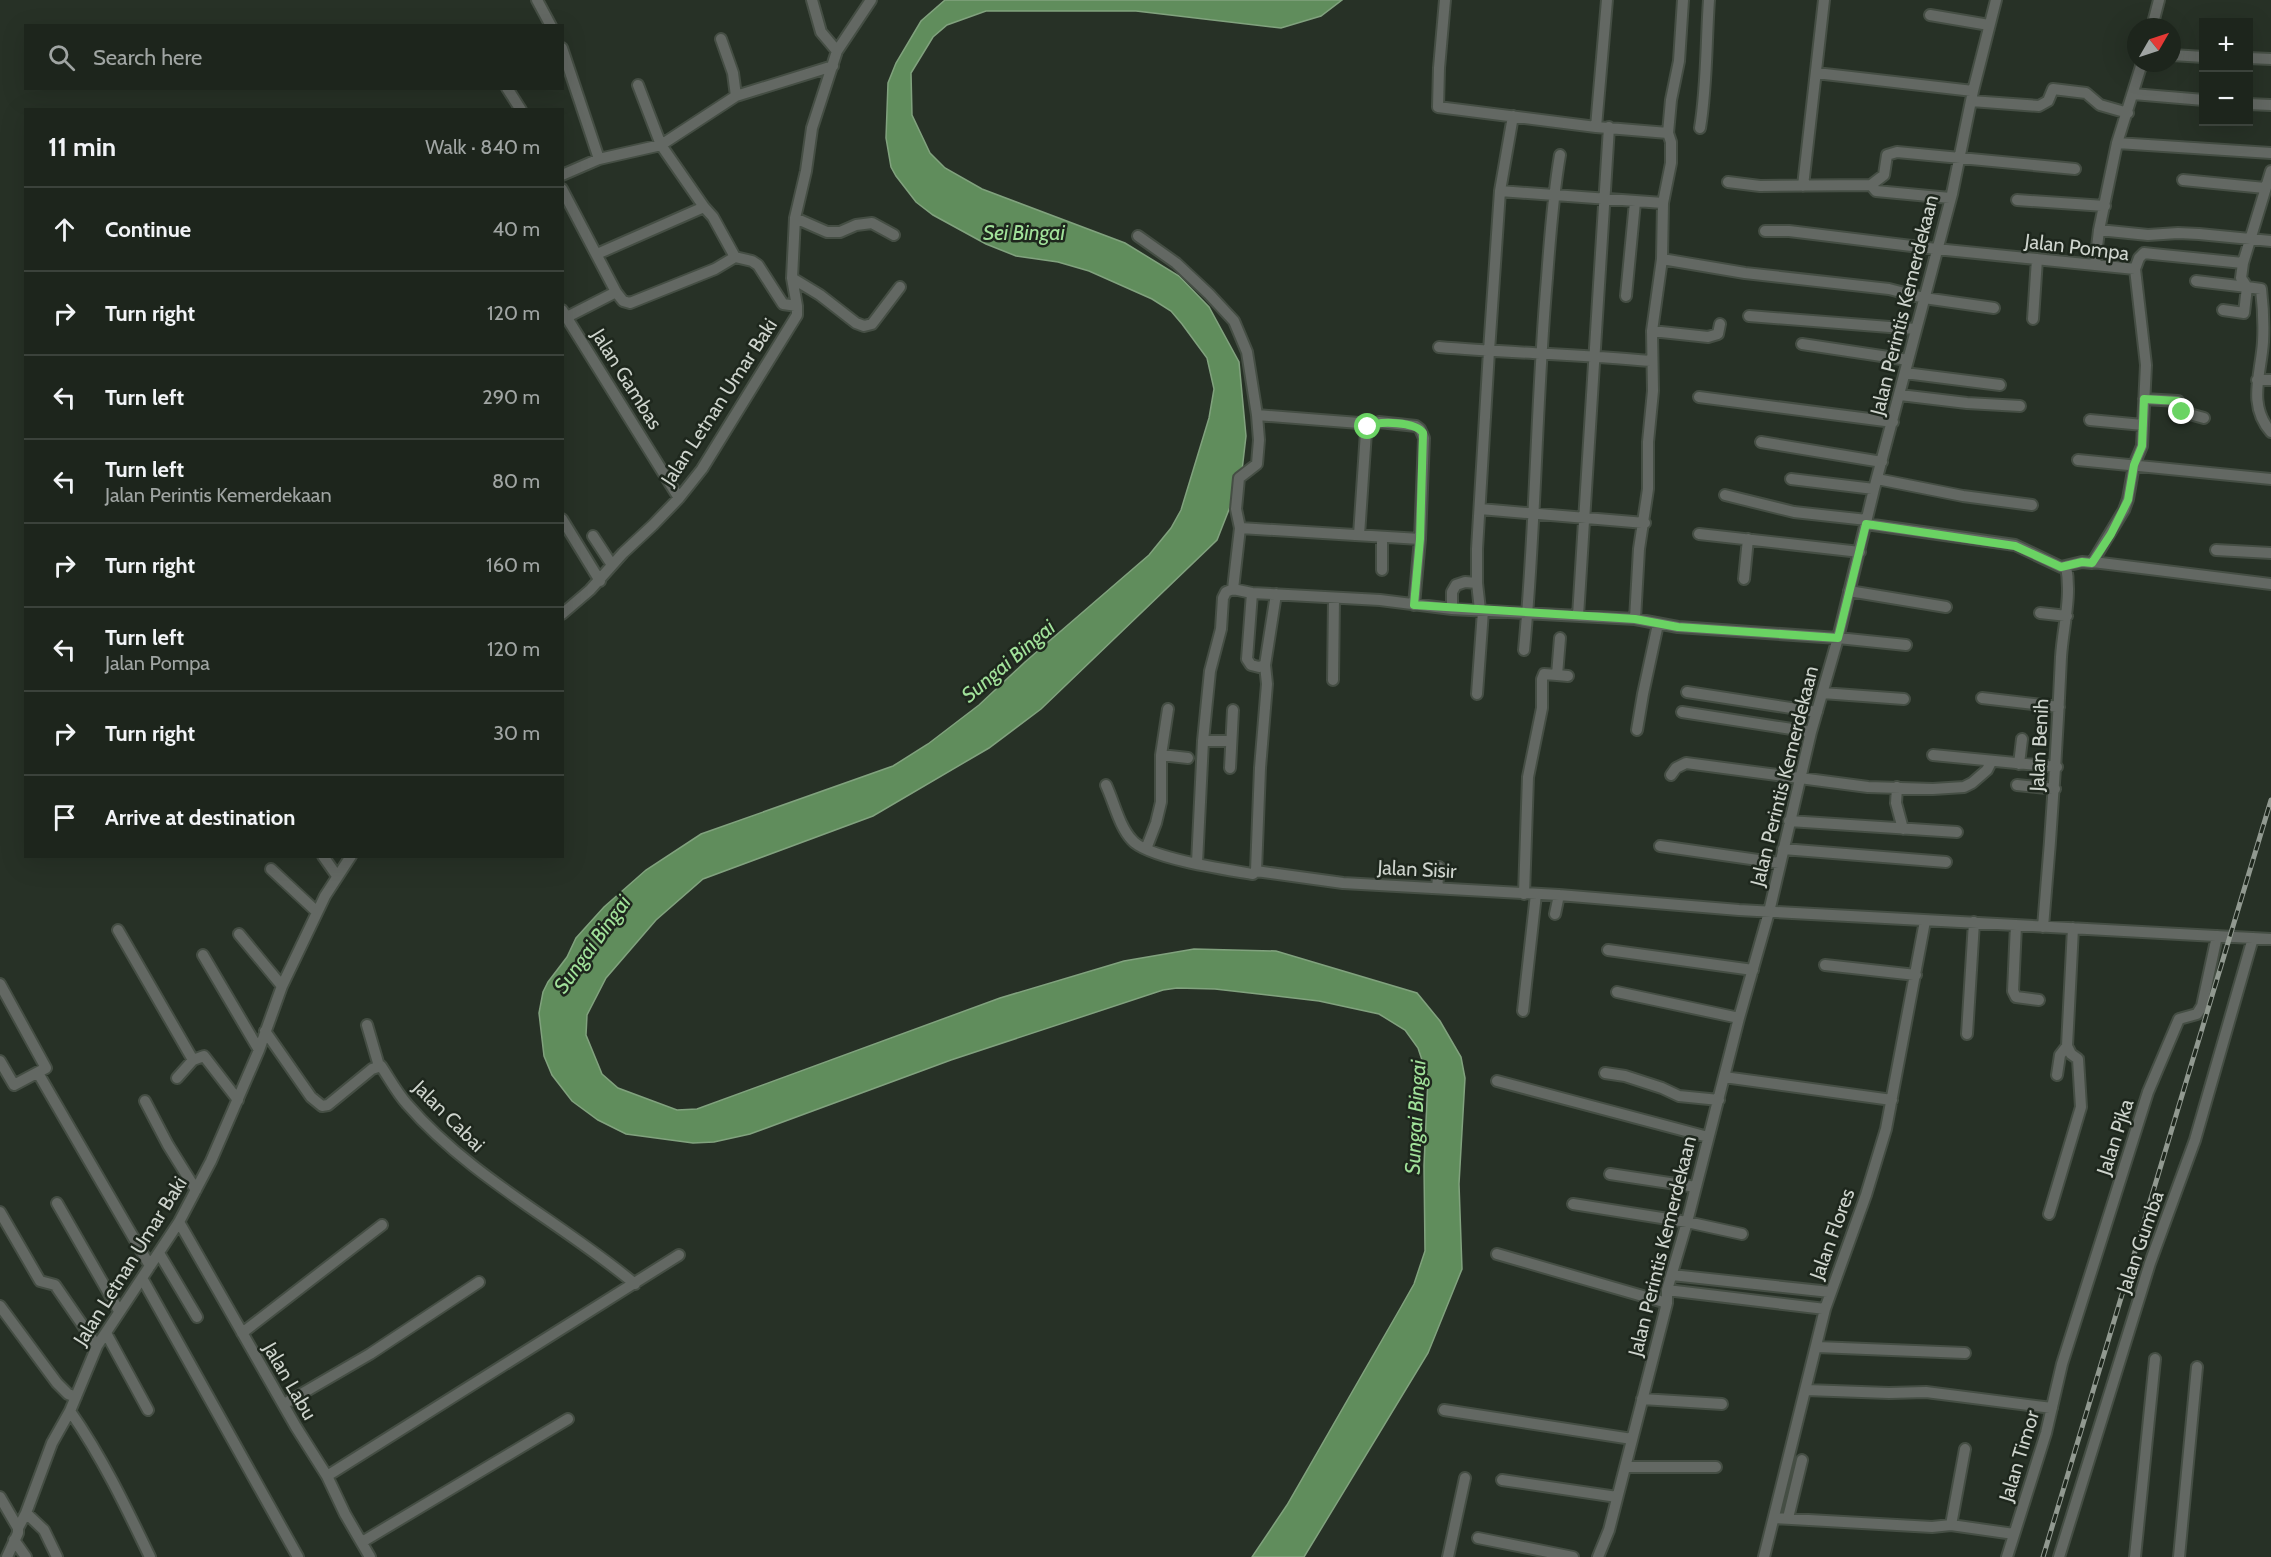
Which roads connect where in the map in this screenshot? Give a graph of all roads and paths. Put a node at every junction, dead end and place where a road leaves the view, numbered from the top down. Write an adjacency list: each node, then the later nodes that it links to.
1 (537, 0): 13 (street)
2 (812, 0): 16 (street)
3 (872, 0): 16 (street, Jalan Letnan Umar Baki)
4 (1445, 0): 35 (street)
5 (1607, 0): 36 (street)
6 (1683, 0): 39 (street)
7 (1709, 0): 38 (street)
8 (1824, 0): 24 (street)
9 (1996, 0): 14 (street, Jalan Perintis Kemerdekaan)
10 (2159, 0): 12 (street)
11 (1930, 15): 14 (street)
12 (2154, 18)
13 (549, 24)
14 (1989, 25): 29 (street, Jalan Perintis Kemerdekaan)
15 (721, 39): 28 (street)
16 (837, 51): 22 (street, Jalan Letnan Umar Baki)
17 (564, 54): 45 (street)
18 (2181, 56): 19 (street)
19 (2199, 57)
20 (2253, 58): 21 (street)
21 (2271, 59)
22 (833, 66): 28 (street); 64 (street, Jalan Letnan Umar Baki)
23 (2139, 72): 27 (street)
24 (1816, 73): 29 (street); 52 (street)
25 (638, 85): 41 (street)
26 (508, 90): 33 (street)
27 (2133, 94): 30 (street); 34 (street)
28 (736, 96): 41 (street)
29 (1972, 96): 34 (street); 44 (street, Jalan Perintis Kemerdekaan)
30 (2199, 100)
31 (2253, 104): 32 (street)
32 (2271, 105)
33 (520, 108)
34 (2128, 113): 40 (street)
35 (1513, 116): 36 (street); 54 (street)
36 (1596, 127): 37 (street)
37 (1609, 127): 39 (street); 58 (street)
38 (1700, 128)
39 (1668, 133): 61 (street)
40 (2117, 143): 42 (street); 62 (street)
41 (661, 145): 45 (street); 63 (street)
42 (2271, 153)
43 (1560, 155): 56 (street)
44 (1959, 158): 46 (street); 51 (street); 57 (street, Jalan Perintis Kemerdekaan)
45 (599, 159): 47 (street)
46 (2075, 169)
47 (564, 174)
48 (2271, 174): 53 (street)
49 (2183, 180): 53 (street)
50 (1728, 182): 52 (street)
51 (1871, 185): 52 (street); 57 (street)
52 (1803, 186)
53 (2265, 188): 69 (street)
54 (1500, 191): 56 (street); 99 (street)
55 (564, 193): 72 (street)
56 (1553, 195): 58 (street); 100 (street)
57 (1950, 198): 71 (street, Jalan Perintis Kemerdekaan)
58 (1603, 199): 60 (street); 101 (street)
59 (2018, 200): 62 (street)
60 (1635, 202): 61 (street); 85 (street)
61 (1664, 203): 74 (street)
62 (2105, 206): 65 (street)
63 (704, 207): 72 (street); 73 (street)
64 (795, 218): 67 (street); 79 (street, Jalan Letnan Umar Baki)
65 (2099, 230): 69 (street); 77 (street)
66 (1765, 231): 71 (street, Jalan Pompa)
67 (894, 235)
68 (1138, 236): 112 (street)
69 (2250, 240): 70 (street); 76 (street)
70 (2271, 241)
71 (1936, 249): 75 (street, Jalan Pompa); 86 (street, Jalan Perintis Kemerdekaan)
72 (597, 255): 84 (street)
73 (735, 257): 84 (street); 88 (street)
74 (1662, 259): 86 (street); 96 (street)
75 (2037, 259): 77 (street, Jalan Pompa); 93 (street)
76 (2243, 263): 78 (street); 82 (street)
77 (2095, 265): 78 (street, Jalan Pompa)
78 (2135, 269): 110 (street, Jalan Pompa)
79 (792, 278): 81 (street); 88 (street, Jalan Letnan Umar Baki)
80 (2196, 281): 82 (street)
81 (900, 287)
82 (2247, 287): 83 (street); 90 (street)
83 (2266, 289): 87 (street)
84 (616, 292): 91 (street)
85 (1626, 296)
86 (1924, 298): 89 (street); 95 (street, Jalan Perintis Kemerdekaan)
87 (2267, 305): 105 (street)
88 (798, 306): 127 (street, Jalan Letnan Umar Baki)
89 (1994, 308)
90 (2223, 310)
91 (565, 314): 127 (street, Jalan Gambas)
92 (1749, 316): 95 (street)
93 (2033, 319)
94 (1720, 324): 96 (street)
95 (1915, 329): 102 (street, Jalan Perintis Kemerdekaan)
96 (1652, 331): 103 (street)
97 (1802, 344): 102 (street)
98 (1439, 346): 99 (street)
99 (1489, 351): 100 (street); 129 (street)
100 (1540, 353): 101 (street); 130 (street)
101 (1596, 356): 103 (street); 131 (street)
102 (1908, 360): 104 (street, Jalan Perintis Kemerdekaan)
103 (1651, 362): 134 (street)
104 (1905, 373): 107 (street); 108 (street, Jalan Perintis Kemerdekaan)
105 (2257, 380): 106 (street); 118 (street)
106 (2271, 380)
107 (2000, 385)
108 (1899, 395): 111 (street); 115 (street, Jalan Perintis Kemerdekaan)
109 (1699, 397): 115 (street)
110 (2144, 399): 113 (street); 117 (street, Jalan Pompa)
111 (2020, 406)
112 (1257, 415): 116 (street); 135 (street)
113 (2204, 418)
114 (2090, 420): 117 (street)
115 (1893, 422): 121 (street, Jalan Perintis Kemerdekaan)
116 (1372, 424): 137 (street); 140 (street)
117 (2143, 425): 122 (street, Jalan Pompa)
118 (2271, 432)
119 (1761, 442): 121 (street)
120 (2078, 460): 122 (street)
121 (1882, 462): 125 (street, Jalan Perintis Kemerdekaan)
122 (2134, 465): 124 (street); 145 (street, Jalan Pompa)
123 (1791, 478): 125 (street)
124 (2271, 479)
125 (1876, 484): 128 (street); 133 (street, Jalan Perintis Kemerdekaan)
126 (1725, 495): 133 (street)
127 (679, 498): 146 (street, Jalan Letnan Umar Baki)
128 (2032, 505)
129 (1480, 509): 130 (street); 151 (street)
130 (1534, 513): 131 (street); 164 (street)
131 (1584, 516): 134 (street); 165 (street)
132 (564, 522): 150 (street)
133 (1867, 522): 143 (street, Jalan Perintis Kemerdekaan); 147 (street)
134 (1645, 523): 167 (street)
135 (1240, 528): 137 (street); 153 (street)
136 (1699, 534): 141 (street)
137 (1359, 535): 139 (street)
138 (593, 536): 146 (street)
139 (1382, 538): 140 (street); 148 (street)
140 (1420, 539): 158 (street)
141 (1748, 539): 143 (street); 149 (street)
142 (2216, 550): 144 (street)
143 (1860, 552): 154 (street, Jalan Perintis Kemerdekaan)
144 (2271, 553)
145 (2093, 562): 147 (street); 152 (street)
146 (612, 565): 150 (street, Jalan Letnan Umar Baki)
147 (2066, 566): 166 (street, Jalan Benih)
148 (1382, 570)
149 (1744, 579)
150 (600, 580): 161 (street, Jalan Letnan Umar Baki)
151 (1477, 583): 160 (street); 162 (street)
152 (2271, 584)
153 (1233, 589): 155 (street); 188 (street)
154 (1849, 591): 159 (street); 170 (street, Jalan Perintis Kemerdekaan)
155 (1252, 593): 156 (street); 173 (street)
156 (1276, 594): 157 (street); 173 (street)
157 (1334, 598): 158 (street); 174 (street)
158 (1414, 605): 160 (street)
159 (1946, 607)
160 (1452, 609): 162 (street)
161 (564, 611)
162 (1482, 611): 164 (street); 177 (street)
163 (2040, 612): 166 (street)
164 (1528, 613): 165 (street); 172 (street)
165 (1578, 616): 167 (street)
166 (2067, 616): 180 (street, Jalan Benih)
167 (1635, 619): 168 (street)
168 (1658, 624): 170 (street); 185 (street)
169 (1560, 638): 219 (street)
170 (1838, 638): 171 (street); 176 (street, Jalan Perintis Kemerdekaan)
171 (1906, 645)
172 (1524, 650)
173 (1265, 665): 216 (street)
174 (1333, 681)
175 (1687, 692): 184 (street)
176 (1822, 693): 179 (street); 184 (street, Jalan Perintis Kemerdekaan)
177 (1477, 694)
178 (1982, 698): 180 (street)
179 (1904, 699)
180 (2059, 707): 195 (street, Jalan Benih)
181 (1168, 709): 190 (street)
182 (1233, 710): 189 (street)
183 (1682, 712): 186 (street)
184 (1817, 712): 186 (street, Jalan Perintis Kemerdekaan)
185 (1638, 730)
186 (1811, 732): 198 (street, Jalan Perintis Kemerdekaan)
187 (2022, 739): 194 (street)
188 (1203, 741): 189 (street); 212 (street)
189 (1230, 741): 196 (street)
190 (1161, 755): 192 (street); 207 (street)
191 (1933, 755): 193 (street)
192 (1188, 758)
193 (1991, 762): 194 (street); 201 (street)
194 (2019, 764): 195 (street)
195 (2057, 767): 202 (street, Jalan Benih)
196 (1230, 768)
197 (1671, 776): 198 (street)
198 (1800, 779): 201 (street); 203 (street, Jalan Perintis Kemerdekaan)
199 (1106, 785): 207 (street, Jalan Sisir)
200 (2018, 785): 202 (street)
201 (1897, 787): 204 (street)
202 (2055, 789): 228 (street, Jalan Benih)
203 (1789, 821): 204 (street); 208 (street, Jalan Perintis Kemerdekaan)
204 (1903, 830): 205 (street)
205 (1957, 832)
206 (1660, 846): 213 (street)
207 (1146, 849): 212 (street, Jalan Sisir)
208 (1783, 849): 211 (street); 213 (street, Jalan Perintis Kemerdekaan)
209 (324, 858): 217 (street)
210 (350, 858): 217 (street, Jalan Letnan Umar Baki)
211 (1946, 862)
212 (1197, 863): 216 (street, Jalan Sisir)
213 (1779, 863): 223 (street, Jalan Perintis Kemerdekaan)
214 (1439, 867): 218 (street)
215 (271, 869): 222 (street)
216 (1256, 871): 218 (street, Jalan Sisir)
217 (337, 876): 222 (street, Jalan Letnan Umar Baki)
218 (1437, 888): 219 (street, Jalan Sisir)
219 (1524, 894): 220 (street, Jalan Sisir)
220 (1536, 894): 221 (street, Jalan Sisir); 244 (street)
221 (1559, 895): 223 (street, Jalan Sisir); 224 (street)
222 (317, 912): 241 (street, Jalan Letnan Umar Baki)
223 (1769, 912): 225 (street, Jalan Sisir); 238 (street, Jalan Perintis Kemerdekaan)
224 (1555, 914)
225 (1925, 921): 226 (street, Jalan Sisir); 239 (street, Jalan Flores)
226 (1974, 922): 227 (street, Jalan Sisir); 248 (street)
227 (2016, 926): 228 (street, Jalan Sisir); 243 (street)
228 (2043, 927): 229 (street, Jalan Sisir)
229 (2073, 928): 232 (street, Jalan Sisir); 249 (street)
230 (118, 930): 251 (street)
231 (239, 934): 241 (street)
232 (2217, 936): 233 (street, Jalan Sisir); 297 (street, Jalan Pjka)
233 (2253, 938): 234 (street, Jalan Sisir); 339 (street, Jalan Gumba)
234 (2271, 939)
235 (1608, 950): 238 (street)
236 (203, 955): 250 (street)
237 (1825, 965): 239 (street)
238 (1753, 970): 245 (street, Jalan Perintis Kemerdekaan)
239 (1916, 975): 262 (street, Jalan Flores)
240 (0, 984): 254 (street)
241 (282, 986): 247 (street, Jalan Letnan Umar Baki)
242 (1617, 992): 245 (street)
243 (2039, 1000)
244 (1523, 1011)
245 (1739, 1018): 257 (street, Jalan Perintis Kemerdekaan)
246 (367, 1025): 253 (street, Jalan Cabai)
247 (265, 1031): 250 (street, Jalan Letnan Umar Baki); 253 (street)
248 (1967, 1034)
249 (2067, 1046): 256 (street); 271 (street)
250 (259, 1050): 260 (street, Jalan Letnan Umar Baki)
251 (193, 1060): 258 (street); 260 (street)
252 (0, 1061): 254 (street)
253 (379, 1065): 283 (street, Jalan Cabai)
254 (38, 1073): 279 (street)
255 (1605, 1073): 261 (street)
256 (2057, 1075)
257 (1724, 1077): 261 (street, Jalan Perintis Kemerdekaan); 262 (street)
258 (177, 1078)
259 (1497, 1082): 264 (street)
260 (238, 1100): 267 (street, Jalan Letnan Umar Baki)
261 (1719, 1100): 264 (street, Jalan Perintis Kemerdekaan)
262 (1892, 1100): 285 (street, Jalan Flores)
263 (145, 1101): 267 (street)
264 (1708, 1137): 266 (street, Jalan Perintis Kemerdekaan)
265 (1610, 1174): 266 (street)
266 (1696, 1187): 273 (street, Jalan Perintis Kemerdekaan)
267 (196, 1190): 272 (street, Jalan Letnan Umar Baki)
268 (57, 1203): 289 (street)
269 (1572, 1204): 273 (street)
270 (0, 1212): 293 (street)
271 (2049, 1214)
272 (179, 1222): 276 (street, Jalan Letnan Umar Baki); 292 (street, Jalan Labu)
273 (1687, 1222): 275 (street); 280 (street, Jalan Perintis Kemerdekaan)
274 (382, 1225): 292 (street)
275 (1742, 1234)
276 (159, 1253): 279 (street, Jalan Letnan Umar Baki); 290 (street)
277 (1497, 1254): 286 (street)
278 (679, 1255): 283 (street)
279 (150, 1266): 281 (street, Jalan Letnan Umar Baki)
280 (1672, 1275): 284 (street, Jalan Perintis Kemerdekaan); 285 (street)
281 (142, 1278): 289 (street, Jalan Letnan Umar Baki); 332 (street)
282 (479, 1282): 302 (street)
283 (635, 1284): 314 (street)
284 (1667, 1290): 286 (street, Jalan Perintis Kemerdekaan); 288 (street)
285 (1830, 1292): 288 (street, Jalan Flores)
286 (1667, 1302): 301 (street, Jalan Perintis Kemerdekaan)
287 (0, 1306): 300 (street)
288 (1825, 1309): 294 (street, Jalan Flores)
289 (119, 1311): 291 (street, Jalan Letnan Umar Baki)
290 (197, 1317)
291 (106, 1333): 293 (street, Jalan Letnan Umar Baki); 305 (street)
292 (242, 1333): 302 (street, Jalan Labu)
293 (97, 1346): 300 (street, Jalan Letnan Umar Baki)
294 (1817, 1347): 295 (street); 299 (street, Jalan Flores)
295 (1965, 1353)
296 (2155, 1359): 340 (street)
297 (2062, 1364): 304 (street, Jalan Timor)
298 (2197, 1367): 341 (street)
299 (1806, 1390): 304 (street); 320 (street, Jalan Flores)
300 (76, 1397): 307 (street, Jalan Letnan Umar Baki)
301 (1642, 1400): 303 (street); 309 (street, Jalan Perintis Kemerdekaan)
302 (284, 1404): 314 (street, Jalan Labu)
303 (1722, 1404)
304 (2052, 1408): 324 (street, Jalan Timor)
305 (148, 1410)
306 (1444, 1410): 309 (street)
307 (70, 1411): 319 (street, Jalan Letnan Umar Baki); 331 (street)
308 (568, 1419): 327 (street)
309 (1632, 1439): 312 (street, Jalan Perintis Kemerdekaan)
310 (1965, 1449): 322 (street)
311 (1802, 1460): 321 (street)
312 (1625, 1467): 313 (street); 318 (street, Jalan Perintis Kemerdekaan)
313 (1716, 1467)
314 (327, 1476): 327 (street, Jalan Labu)
315 (1465, 1478): 334 (street)
316 (1502, 1480): 318 (street)
317 (0, 1497): 323 (street)
318 (1617, 1497): 336 (street, Jalan Perintis Kemerdekaan)
319 (26, 1513): 323 (street, Jalan Letnan Umar Baki); 330 (street)
320 (1774, 1518): 321 (street); 337 (street, Jalan Flores)
321 (1788, 1518): 322 (street)
322 (1951, 1525): 324 (street)
323 (18, 1528): 326 (street, Jalan Letnan Umar Baki)
324 (2014, 1534): 338 (street, Jalan Timor)
325 (1478, 1538): 335 (street)
326 (14, 1540): 328 (street, Jalan Letnan Umar Baki); 329 (street)
327 (362, 1542): 333 (street, Jalan Labu)
328 (7, 1557)
329 (26, 1557)
330 (57, 1557)
331 (150, 1557)
332 (298, 1557)
333 (370, 1557)
334 (1448, 1557)
335 (1573, 1557)
336 (1598, 1557)
337 (1764, 1557)
338 (2007, 1557)
339 (2059, 1557)
340 (2135, 1557)
341 (2179, 1557)

